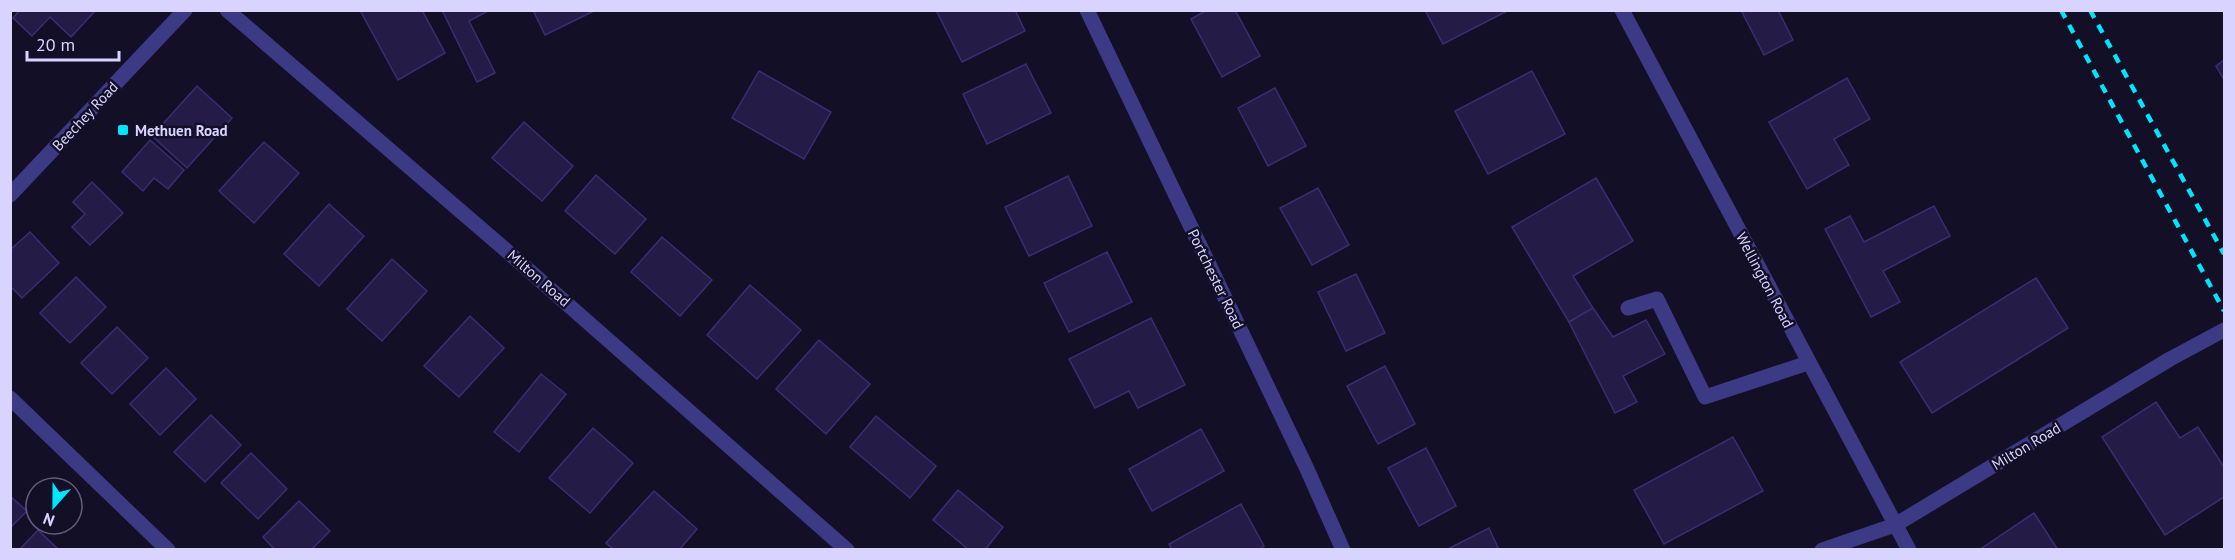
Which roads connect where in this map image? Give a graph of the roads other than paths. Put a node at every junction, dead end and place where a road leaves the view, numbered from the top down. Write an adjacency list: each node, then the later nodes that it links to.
1 (185, 10): 5 (street, Beechey Road)
2 (227, 10): 12 (street, Milton Road)
3 (1087, 10): 13 (street, Portchester Road)
4 (1622, 10): 8 (street, Wellington Road)
5 (10, 195)
6 (1628, 308): 8 (street)
7 (2224, 330): 10 (street, Milton Road)
8 (1808, 363): 10 (street, Wellington Road)
9 (10, 398): 11 (street)
10 (1895, 525): 14 (street, Milton Road); 15 (street, Wellington Road)
11 (168, 549)
12 (847, 549)
13 (1343, 549)
14 (1822, 549)
15 (1909, 549)

